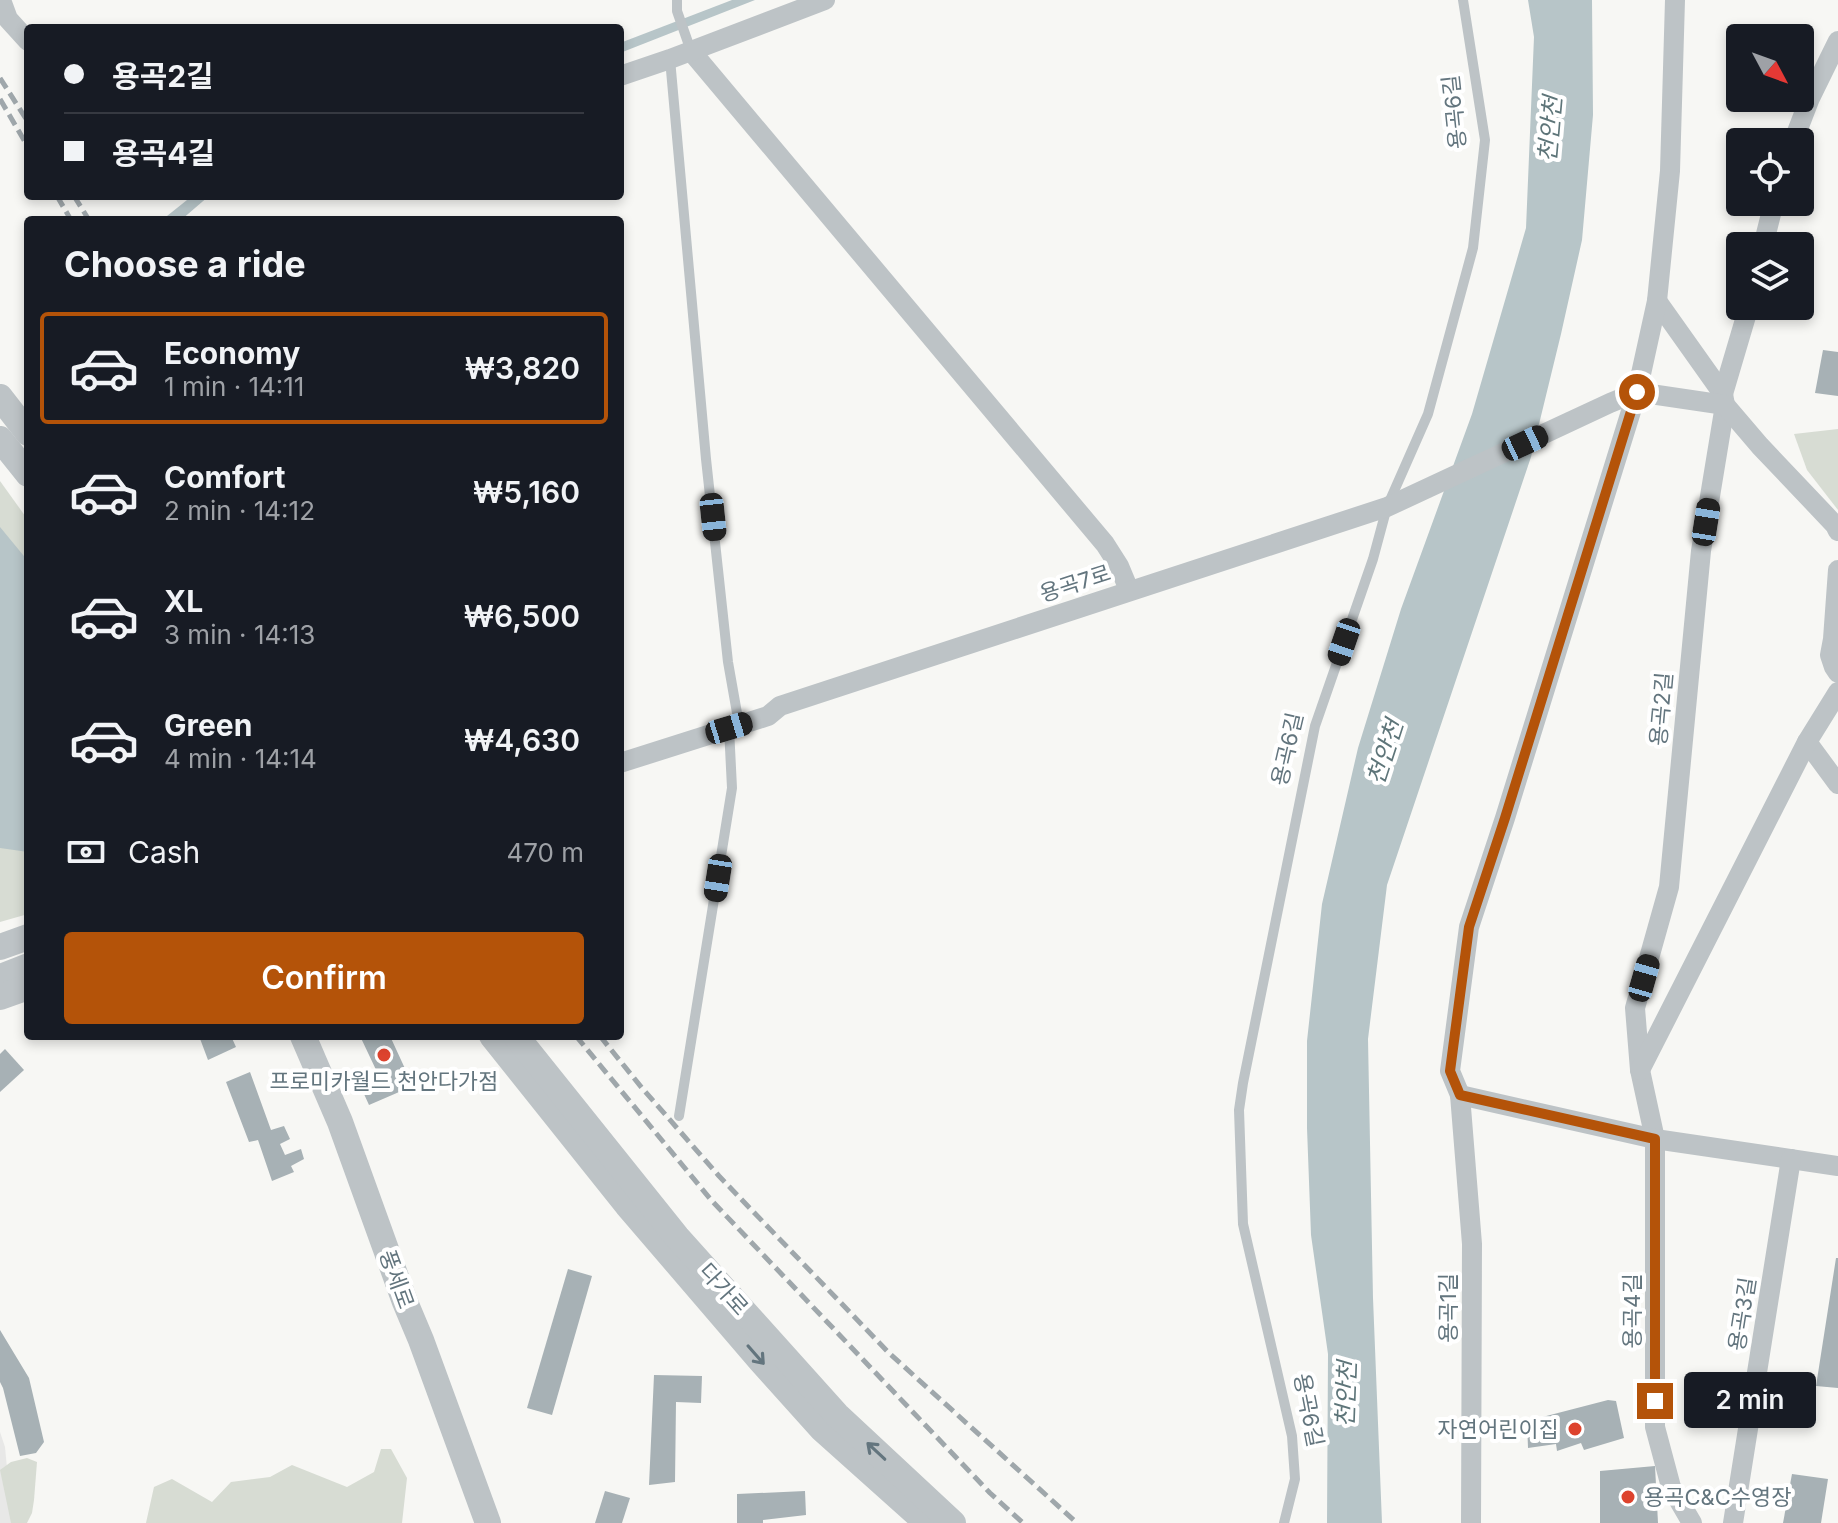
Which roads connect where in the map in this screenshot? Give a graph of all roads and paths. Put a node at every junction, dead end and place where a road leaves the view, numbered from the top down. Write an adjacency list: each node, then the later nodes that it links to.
1 (1, 0): 6 (street)
2 (825, 0): 8 (street)
3 (1463, 0): 20 (lane, 용곡6길)
4 (1675, 0): 12 (street)
5 (677, 6): 8 (lane)
6 (24, 37)
7 (1838, 41): 11 (street)
8 (690, 45): 9 (street); 23 (street)
9 (670, 59): 10 (street); 26 (lane)
10 (624, 75)
11 (1798, 128)
12 (1657, 301): 14 (street); 16 (street)
13 (1745, 320): 16 (street, 용곡2길)
14 (1637, 392): 16 (street); 20 (street, 용곡7로); 43 (street)
15 (0, 397): 17 (street)
16 (1724, 399): 21 (street); 42 (street, 용곡2길)
17 (24, 428)
18 (0, 439): 19 (street)
19 (24, 469)
20 (1387, 507): 23 (street, 용곡7로); 51 (lane, 용곡6길)
21 (1838, 531)
22 (1838, 570): 24 (street)
23 (1129, 590): 26 (street, 용곡7로)
24 (1838, 673)
25 (1838, 692): 27 (street)
26 (733, 721): 28 (street, 용곡7로); 29 (street, 용곡7로); 44 (lane)
27 (1807, 742): 30 (street); 42 (street)
28 (624, 751)
29 (624, 762)
30 (1838, 784)
31 (24, 938): 32 (street)
32 (0, 947)
33 (24, 953): 34 (street)
34 (0, 962)
35 (24, 965): 36 (street)
36 (0, 974)
37 (24, 988): 38 (street)
38 (0, 997)
39 (305, 1040): 48 (street, 풍세로)
40 (495, 1040): 49 (street, 다가로, one-way to 49)
41 (519, 1040): 50 (street, 다가로, one-way to 41)
42 (1640, 1070): 45 (street, 용곡2길)
43 (1460, 1095): 45 (street); 52 (street, 용곡1길)
44 (679, 1116)
45 (1655, 1139): 46 (street); 53 (street, 용곡4길)
46 (1791, 1159): 47 (street); 54 (street, 용곡3길)
47 (1838, 1166)
48 (488, 1523)
49 (927, 1523)
50 (953, 1523)
51 (1284, 1523)
52 (1471, 1523)
53 (1692, 1523)
54 (1733, 1523)

